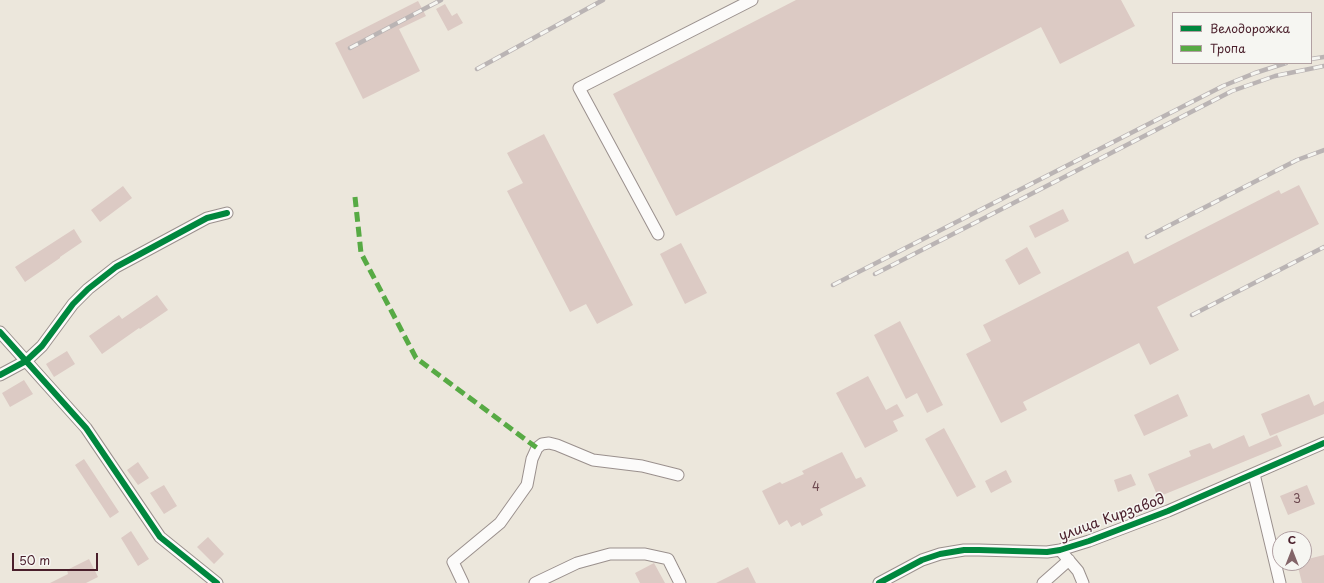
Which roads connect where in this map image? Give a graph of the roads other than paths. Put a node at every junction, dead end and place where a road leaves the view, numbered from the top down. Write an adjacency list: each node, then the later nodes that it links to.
1 (752, 0): 3 (street)
2 (227, 213): 5 (street)
3 (658, 234)
4 (0, 332): 5 (street)
5 (26, 361): 6 (street); 12 (street)
6 (0, 375)
7 (1324, 443): 8 (street, улица Кирзавод)
8 (1254, 474): 10 (street, улица Кирзавод); 19 (street)
9 (678, 475): 13 (street)
10 (1060, 550): 11 (street); 16 (street, улица Кирзавод)
11 (1069, 560): 17 (street); 18 (street)
12 (217, 583)
13 (463, 583)
14 (535, 583): 15 (street)
15 (680, 583)
16 (878, 583)
17 (1043, 583)
18 (1083, 583)
19 (1280, 583)

